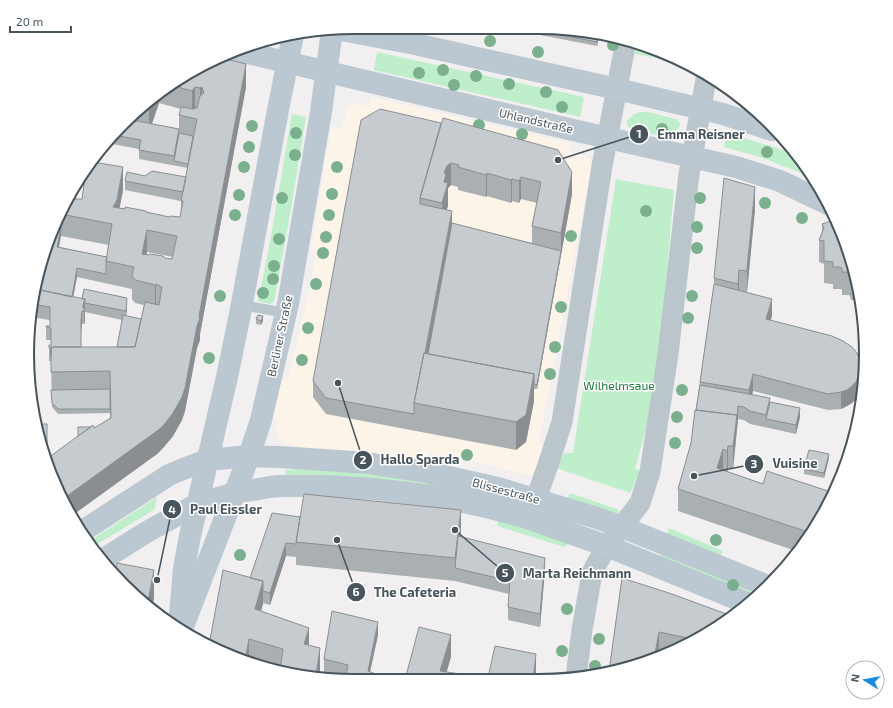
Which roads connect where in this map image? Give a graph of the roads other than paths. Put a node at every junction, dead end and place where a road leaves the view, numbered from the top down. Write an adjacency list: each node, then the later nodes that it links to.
1 (362, 34): 9 (main road)
2 (331, 35): 7 (main road, Berliner Straße)
3 (291, 40): 6 (main road)
4 (625, 46): 9 (street)
5 (246, 53): 6 (main road, Uhlandstraße)
6 (287, 62): 7 (main road, Uhlandstraße); 15 (main road)
7 (327, 71): 12 (main road, Uhlandstraße); 16 (main road, Berliner Straße)
8 (706, 81): 10 (street)
9 (617, 89): 10 (main road); 12 (street)
10 (700, 109): 11 (main road); 13 (street)
11 (765, 128)
12 (607, 138): 13 (main road, Uhlandstraße); 20 (street)
13 (692, 156): 14 (main road, Uhlandstraße); 22 (street)
14 (819, 200)
15 (242, 305): 16 (lane); 18 (main road)
16 (286, 313): 17 (main road, Berliner Straße)
17 (249, 456): 18 (main road, Blissestraße); 19 (main road, Berliner Straße); 20 (main road, Blissestraße)
18 (207, 460): 21 (main road); 23 (main road, Blissestraße)
19 (234, 493): 21 (main road, Blissestraße); 24 (main road, Blissestraße); 29 (main road, Berliner Straße)
20 (536, 499): 22 (main road, Blissestraße)
21 (197, 504): 25 (main road, Blissestraße); 28 (main road)
22 (622, 527): 24 (street); 26 (main road, Blissestraße)
23 (86, 529)
24 (607, 546): 27 (main road, Blissestraße); 30 (street)
25 (107, 557)
26 (762, 583)
27 (742, 601)
28 (179, 622)
29 (184, 625)
30 (577, 671)

